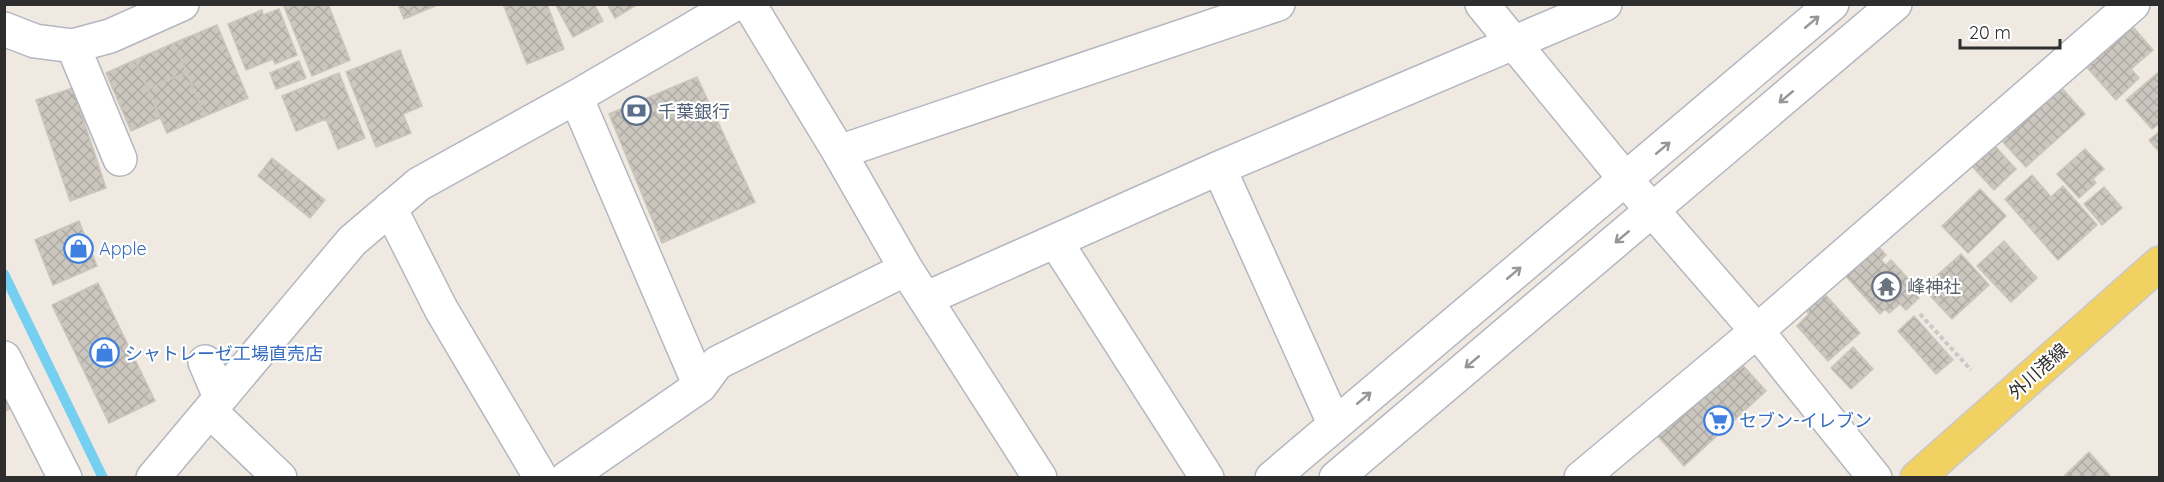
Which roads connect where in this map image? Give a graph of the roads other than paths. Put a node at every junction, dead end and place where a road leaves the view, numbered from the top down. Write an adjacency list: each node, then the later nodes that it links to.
1 (182, 4): 12 (street)
2 (735, 4): 13 (street)
3 (749, 4): 14 (street)
4 (1278, 4): 14 (street)
5 (1482, 4): 11 (street)
6 (1605, 4): 11 (street)
7 (1832, 4): 17 (street, one-way to 7)
8 (1895, 4): 19 (street, one-way to 19)
9 (2133, 4): 24 (street)
10 (4, 29): 12 (street)
11 (1516, 44): 16 (street); 17 (street)
12 (73, 46): 15 (street)
13 (576, 98): 18 (street); 27 (street)
14 (839, 152): 22 (street)
15 (120, 159)
16 (1219, 168): 20 (street); 29 (street)
17 (1626, 180): 19 (street); 29 (street, one-way to 17)
18 (390, 208): 28 (street); 33 (street)
19 (1653, 210): 24 (street); 38 (street, one-way to 38)
20 (1056, 242): 23 (street); 36 (street)
21 (2160, 263): 41 (main road, 外川港線)
22 (906, 269): 23 (street); 27 (street)
23 (925, 299): 35 (street)
24 (1756, 331): 39 (street); 40 (street)
25 (4, 358): 30 (street)
26 (205, 362): 28 (street)
27 (700, 386): 34 (street)
28 (215, 404): 31 (street); 32 (street)
29 (1334, 423): 37 (street)
30 (65, 477)
31 (153, 477)
32 (280, 477)
33 (541, 477)
34 (567, 477)
35 (1040, 477)
36 (1207, 477)
37 (1272, 477)
38 (1336, 477)
39 (1581, 477)
40 (1875, 477)
41 (1917, 477)

